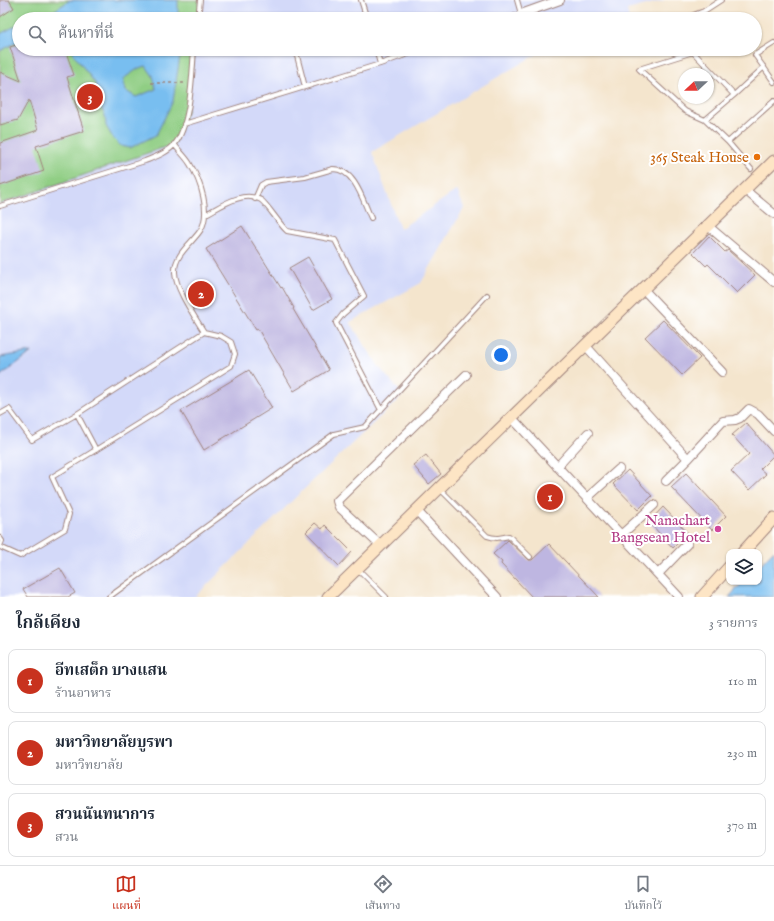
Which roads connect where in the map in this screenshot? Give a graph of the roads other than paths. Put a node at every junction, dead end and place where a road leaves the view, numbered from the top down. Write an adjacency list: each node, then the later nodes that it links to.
1 (200, 0): 6 (lane)
2 (361, 0): 7 (lane)
3 (517, 0): 8 (lane)
4 (560, 0): 9 (street)
5 (721, 0): 10 (lane)
6 (199, 12)
7 (365, 12)
8 (520, 12)
9 (527, 12)
10 (699, 12)
11 (774, 43): 12 (lane)
12 (762, 50)
13 (193, 56): 27 (lane)
14 (297, 56): 23 (lane)
15 (378, 56): 20 (lane)
16 (402, 56): 20 (lane)
17 (680, 56): 26 (lane)
18 (697, 56): 24 (lane)
19 (756, 56): 21 (lane)
20 (380, 64): 23 (lane)
21 (764, 67): 22 (lane); 24 (lane)
22 (774, 82)
23 (305, 87): 27 (lane)
24 (734, 95): 26 (lane)
25 (774, 101): 28 (lane)
26 (705, 120): 28 (lane)
27 (184, 124): 29 (lane)
28 (728, 142): 31 (lane)
29 (174, 144): 34 (lane); 35 (lane)
30 (774, 161): 32 (street)
31 (751, 169)
32 (745, 190): 36 (street); 38 (street)
33 (255, 199): 35 (lane); 37 (lane); 46 (lane)
34 (0, 206)
35 (206, 214): 42 (lane)
36 (774, 214)
37 (371, 218)
38 (708, 226): 39 (street); 40 (street)
39 (774, 282)
40 (643, 289): 43 (street); 44 (street)
41 (487, 295): 46 (lane)
42 (204, 332): 48 (lane); 52 (lane)
43 (585, 345): 49 (street); 53 (street)
44 (722, 372)
45 (466, 375): 66 (street)
46 (381, 410): 72 (lane)
47 (0, 414): 48 (lane)
48 (77, 414): 52 (lane)
49 (512, 418): 54 (street); 57 (street)
50 (774, 431): 53 (street)
51 (588, 433): 54 (street)
52 (96, 450): 65 (lane)
53 (688, 459): 56 (street)
54 (557, 467): 58 (street)
55 (618, 469): 58 (street)
56 (666, 481)
57 (439, 489): 60 (street); 68 (lane)
58 (587, 498): 62 (street)
59 (654, 505): 62 (street)
60 (417, 510): 66 (street); 75 (street)
61 (774, 518): 67 (street)
62 (622, 535): 71 (street)
63 (0, 538): 65 (lane)
64 (687, 544): 71 (street)
65 (0, 546)
66 (381, 546): 69 (street)
67 (746, 549)
68 (530, 557)
69 (358, 569): 73 (street); 74 (lane)
70 (726, 570): 77 (street)
71 (658, 574): 76 (street)
72 (110, 597)
73 (328, 597)
74 (386, 597)
75 (498, 597)
76 (679, 597)
77 (702, 597)

